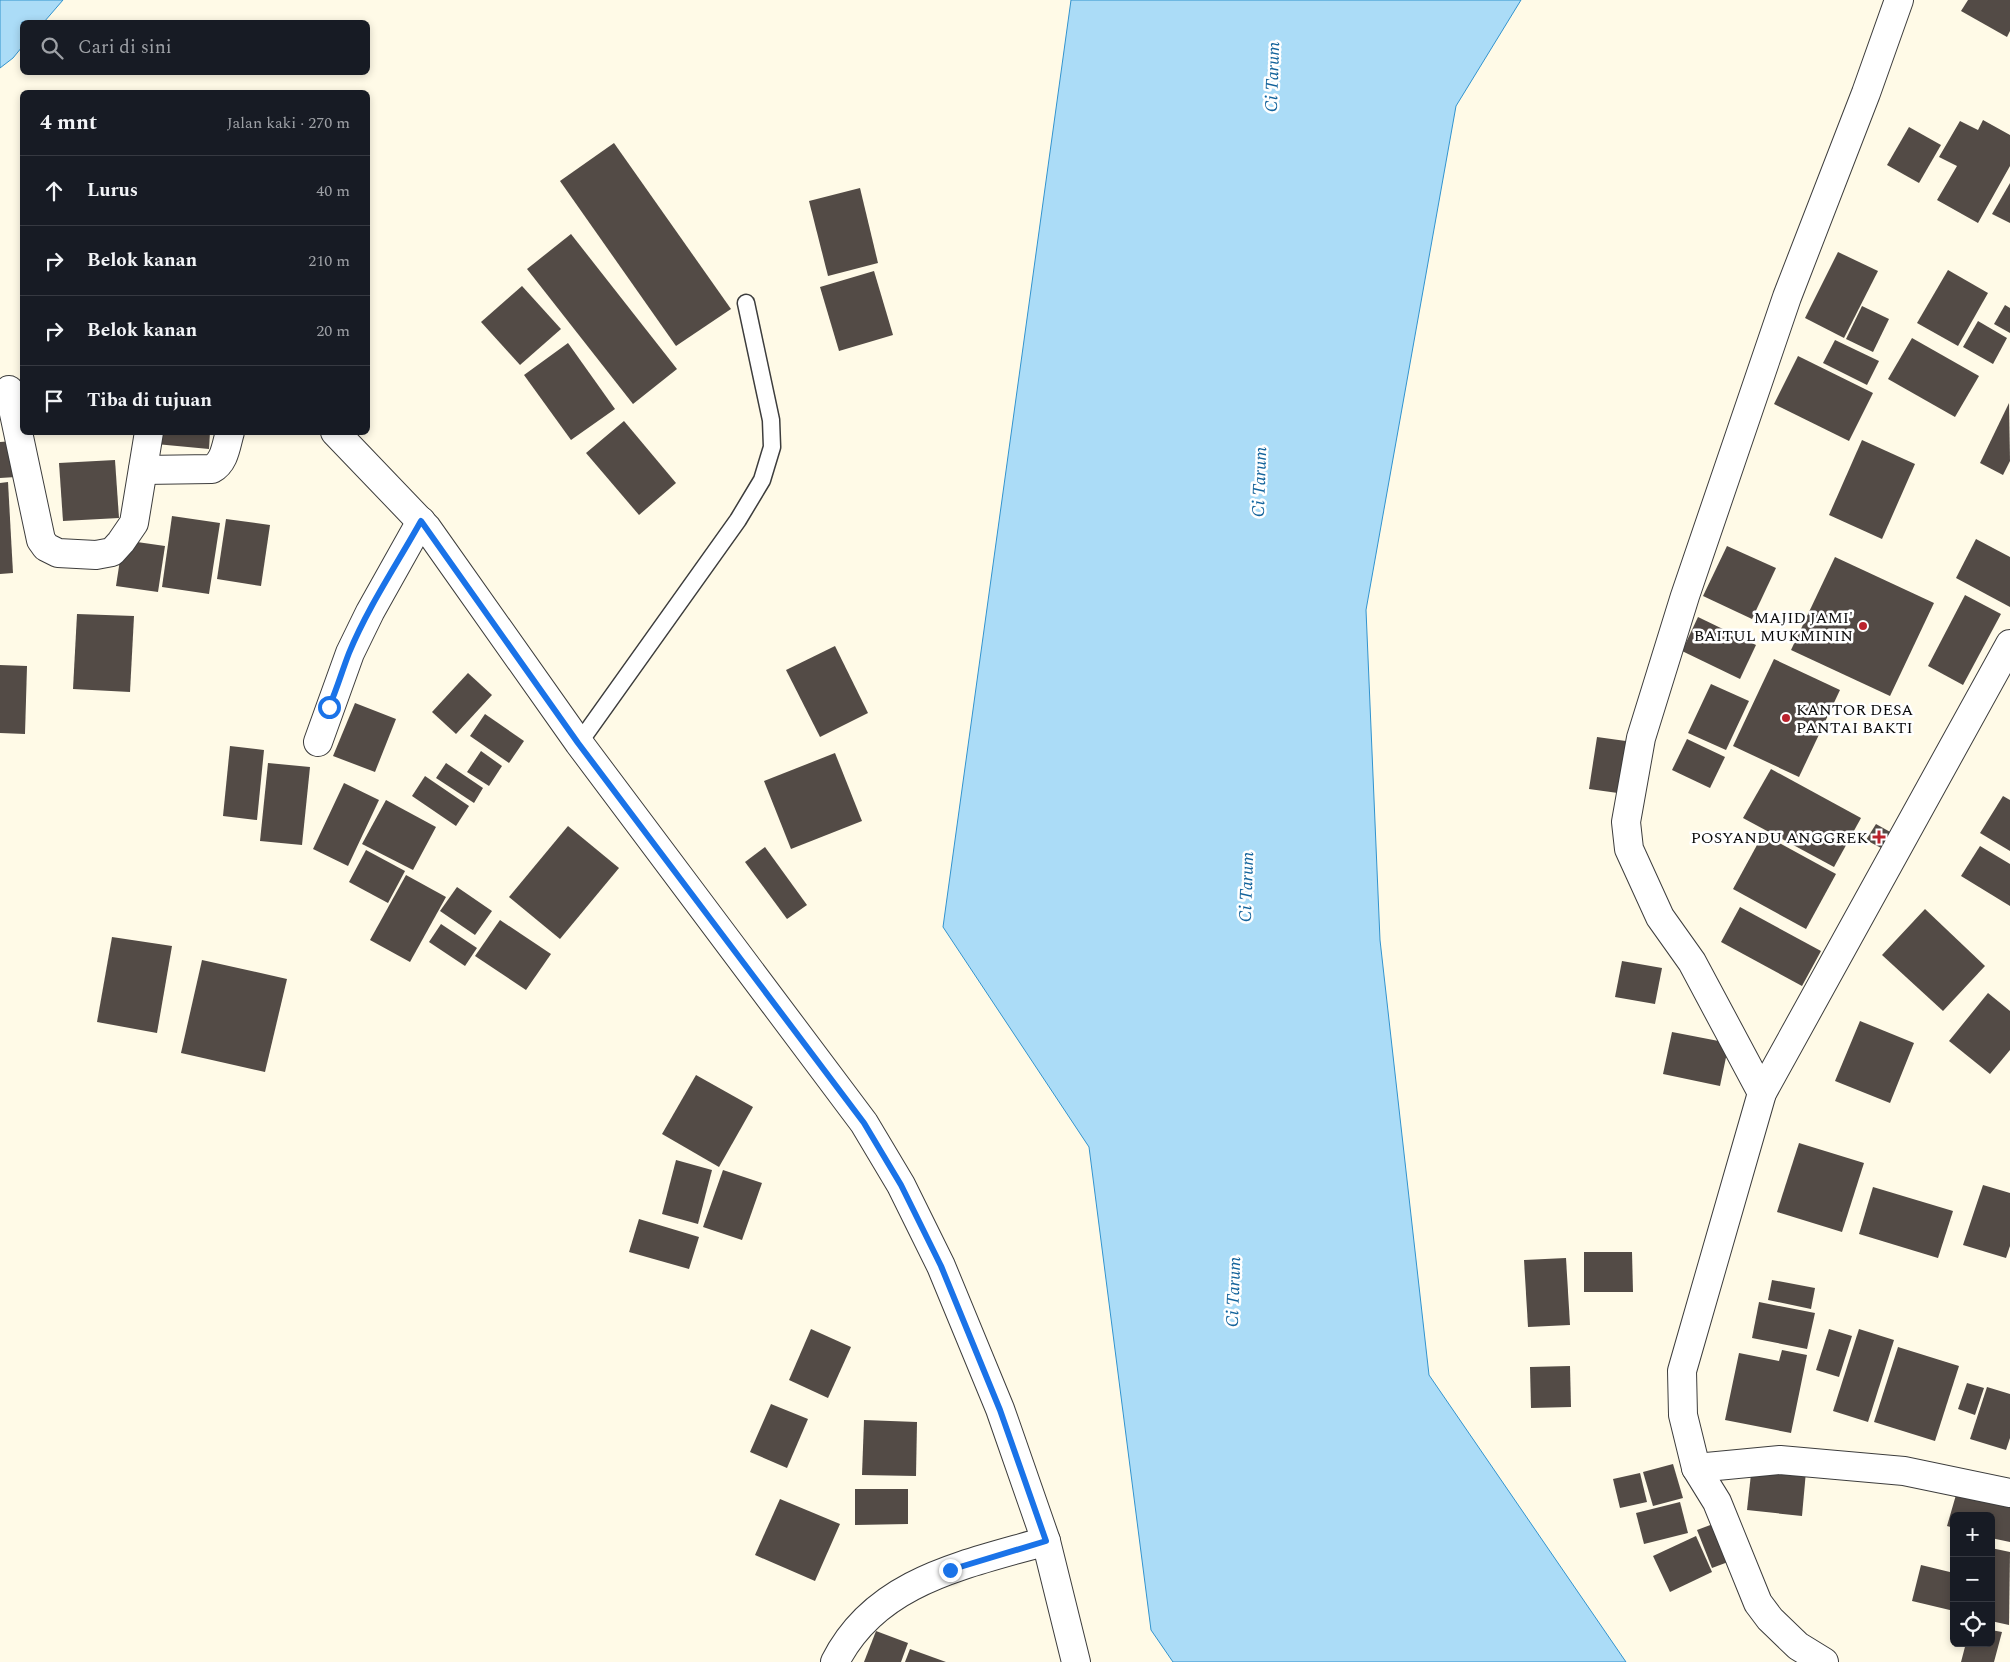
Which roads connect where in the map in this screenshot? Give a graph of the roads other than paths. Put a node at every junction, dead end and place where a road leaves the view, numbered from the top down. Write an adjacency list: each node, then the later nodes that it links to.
1 (1898, 0): 12 (street)
2 (746, 303): 11 (lane)
3 (11, 390): 7 (street)
4 (149, 435): 7 (street)
5 (229, 435): 7 (street)
6 (338, 435): 8 (street)
7 (143, 470)
8 (421, 521): 10 (street); 11 (street)
9 (2010, 644): 12 (street)
10 (318, 742)
11 (578, 743): 15 (street)
12 (1762, 1093): 13 (street)
13 (1696, 1468): 14 (street); 18 (street)
14 (2010, 1493)
15 (1046, 1541): 16 (street); 17 (street)
16 (835, 1662)
17 (1076, 1662)
18 (1824, 1662)

